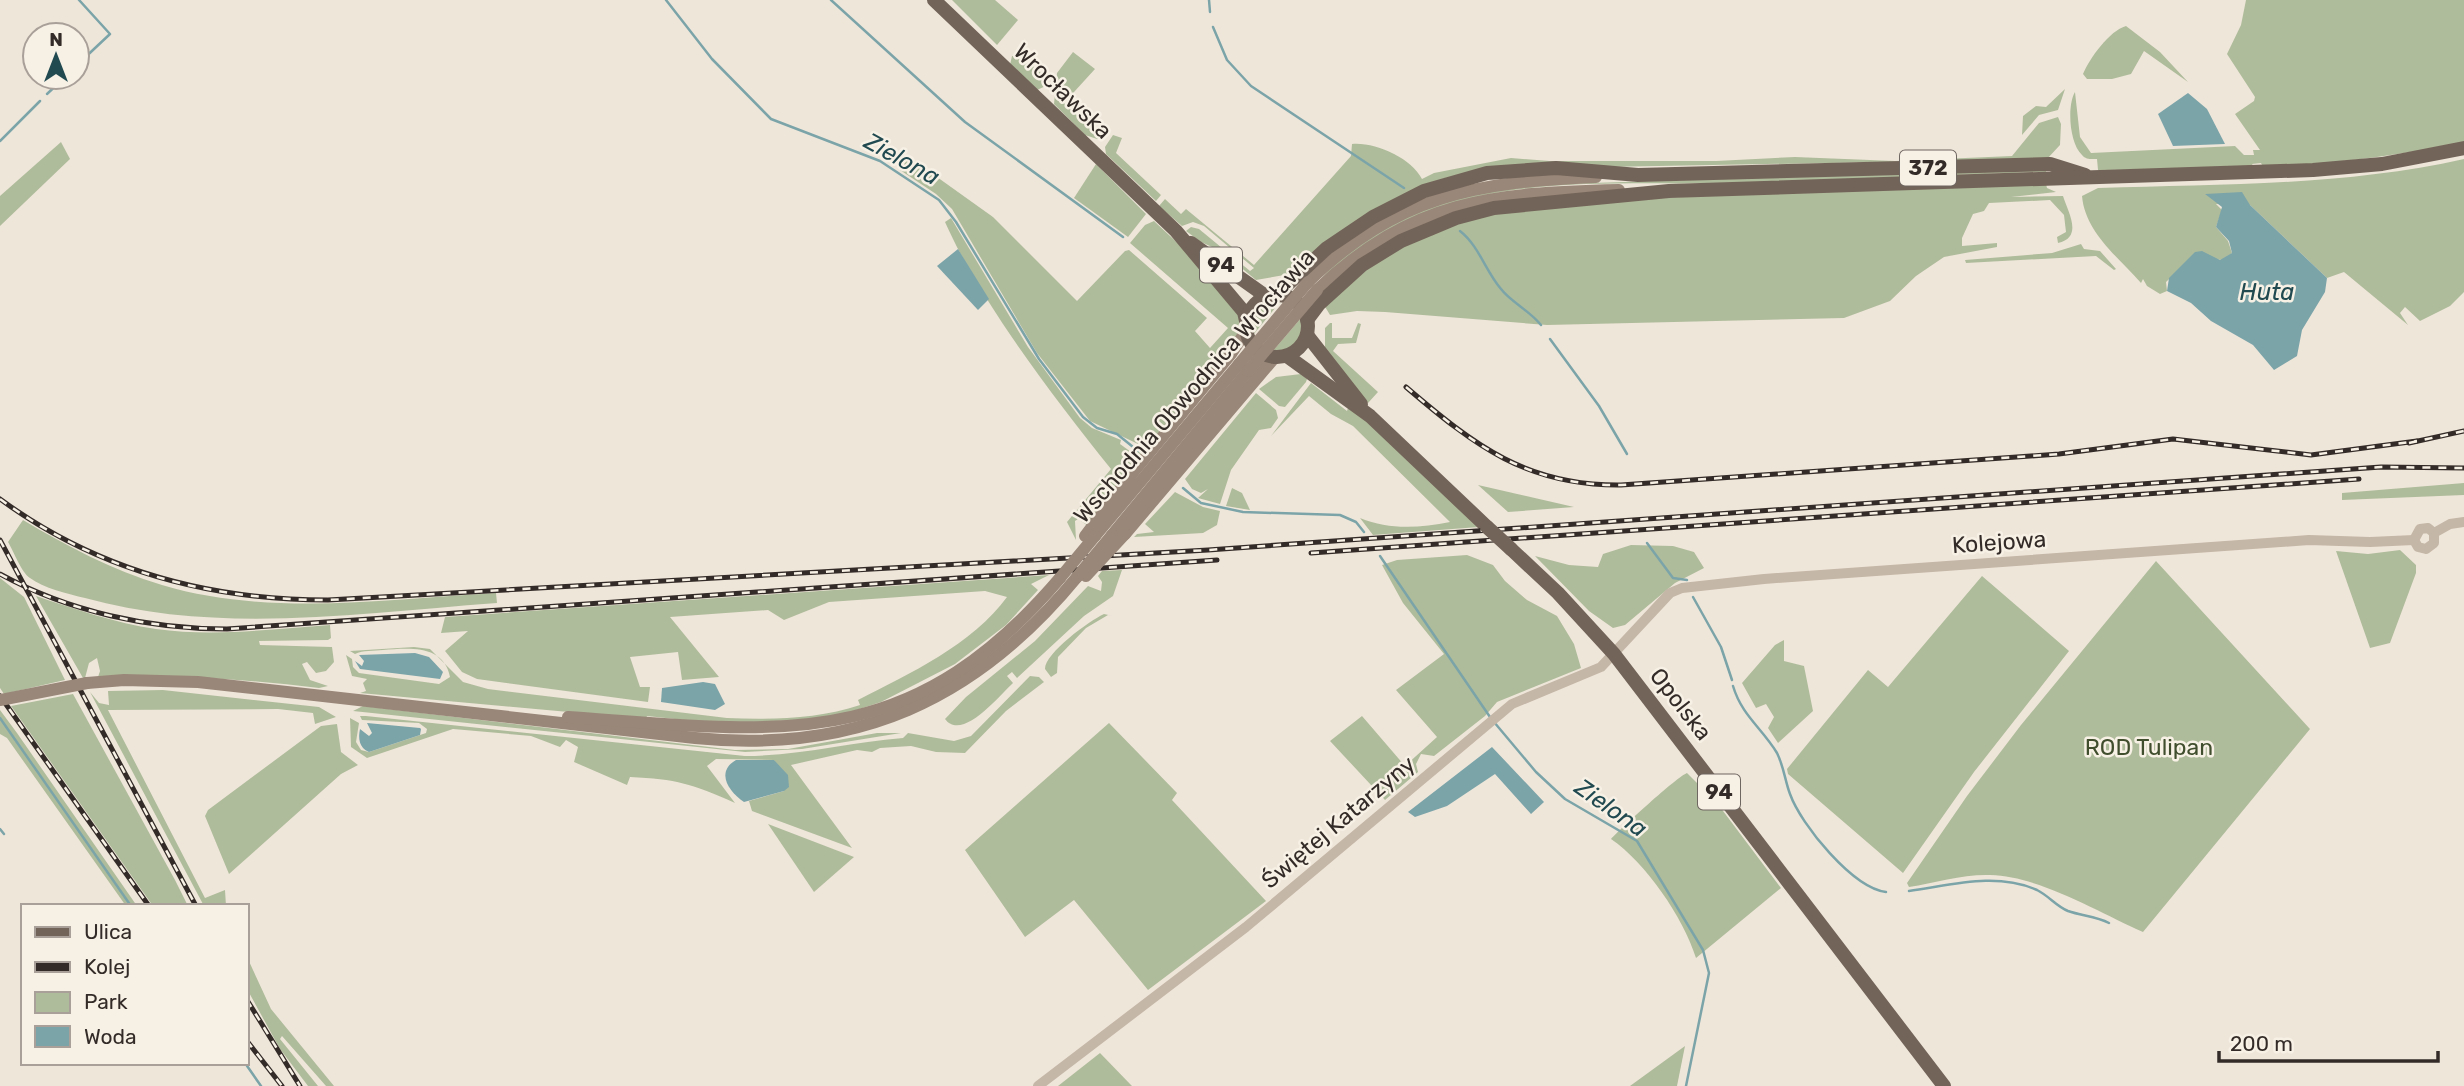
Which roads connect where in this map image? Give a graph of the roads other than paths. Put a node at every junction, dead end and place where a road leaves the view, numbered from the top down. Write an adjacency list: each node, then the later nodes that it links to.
1 (934, 0): 6 (main road, Wrocławska / 94)
2 (2464, 148): 4 (main road, Wschodnia Obwodnica Wrocławia / 372)
3 (1638, 175): 4 (main road, Wschodnia Obwodnica Wrocławia / 372); 7 (main road, Wschodnia Obwodnica Wrocławia / 372); 8 (main road)
4 (2094, 178): 5 (main road, Wschodnia Obwodnica Wrocławia / 372)
5 (1668, 191): 7 (main road, Wschodnia Obwodnica Wrocławia / 372); 9 (main road)
6 (1176, 231): 8 (main road, 94); 10 (main road, 94)
7 (1312, 286): 13 (main road, Wschodnia Obwodnica Wrocławia / 372, bridge)
8 (1271, 296): 9 (main road, 94); 10 (main road, 94)
9 (1307, 320): 11 (main road)
10 (1246, 326): 12 (main road, 94); 17 (main road)
11 (1307, 335): 12 (main road); 14 (main road, Opolska / 94)
12 (1281, 357): 14 (main road, Opolska / 94); 16 (main road)
13 (1243, 367): 16 (main road, Wschodnia Obwodnica Wrocławia / 372); 17 (main road, Wschodnia Obwodnica Wrocławia / 372)
14 (1370, 416): 19 (main road, Opolska / 94, bridge)
15 (2464, 522): 19 (street, Kolejowa)
16 (1118, 535): 18 (main road, bridge)
17 (1090, 536): 18 (main road, bridge)
18 (1078, 573): 21 (main road, bridge); 21 (main road)
19 (1614, 654): 22 (street, Świętej Katarzyny); 23 (main road, Opolska / 94)
20 (0, 700): 21 (main road, bridge)
21 (456, 710)
22 (1038, 1086)
23 (1944, 1086)

